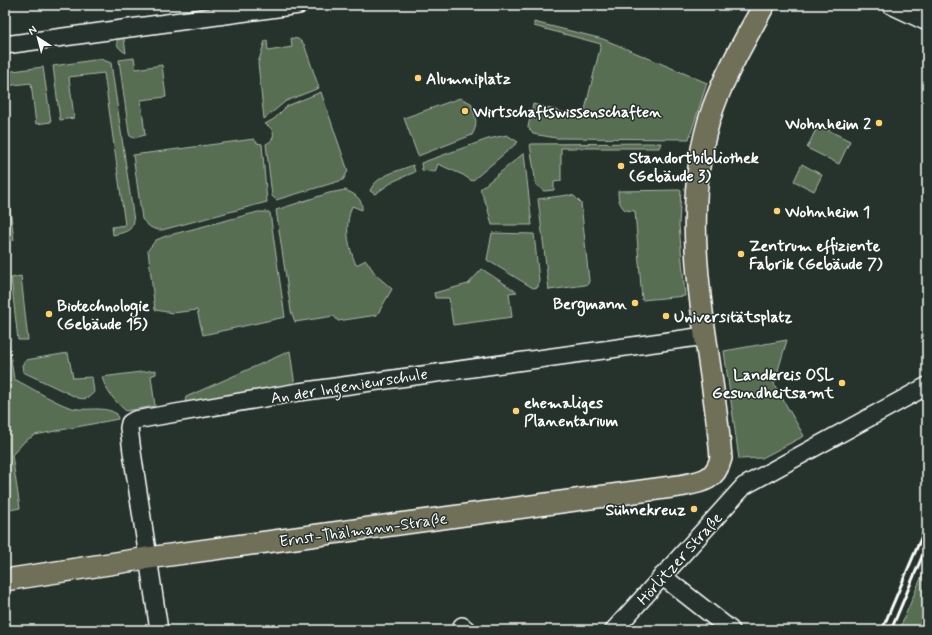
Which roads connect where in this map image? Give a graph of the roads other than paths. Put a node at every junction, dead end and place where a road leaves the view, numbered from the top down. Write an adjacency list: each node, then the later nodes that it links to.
1 (299, 5): 4 (street)
2 (764, 5): 7 (main road)
3 (891, 5): 5 (street)
4 (179, 13): 6 (street)
5 (927, 22)
6 (5, 45)
7 (705, 336): 9 (main road, Ernst-Thälmann-Straße); 9 (street, An der Ingenieurschule)
8 (927, 386): 10 (street, Hörlitzer Straße)
9 (148, 558): 11 (main road, Ernst-Thälmann-Straße); 12 (street, An der Ingenieurschule)
10 (662, 576): 13 (street, Hörlitzer Straße); 14 (street)
11 (5, 580)
12 (159, 630)
13 (614, 630)
14 (731, 630)

